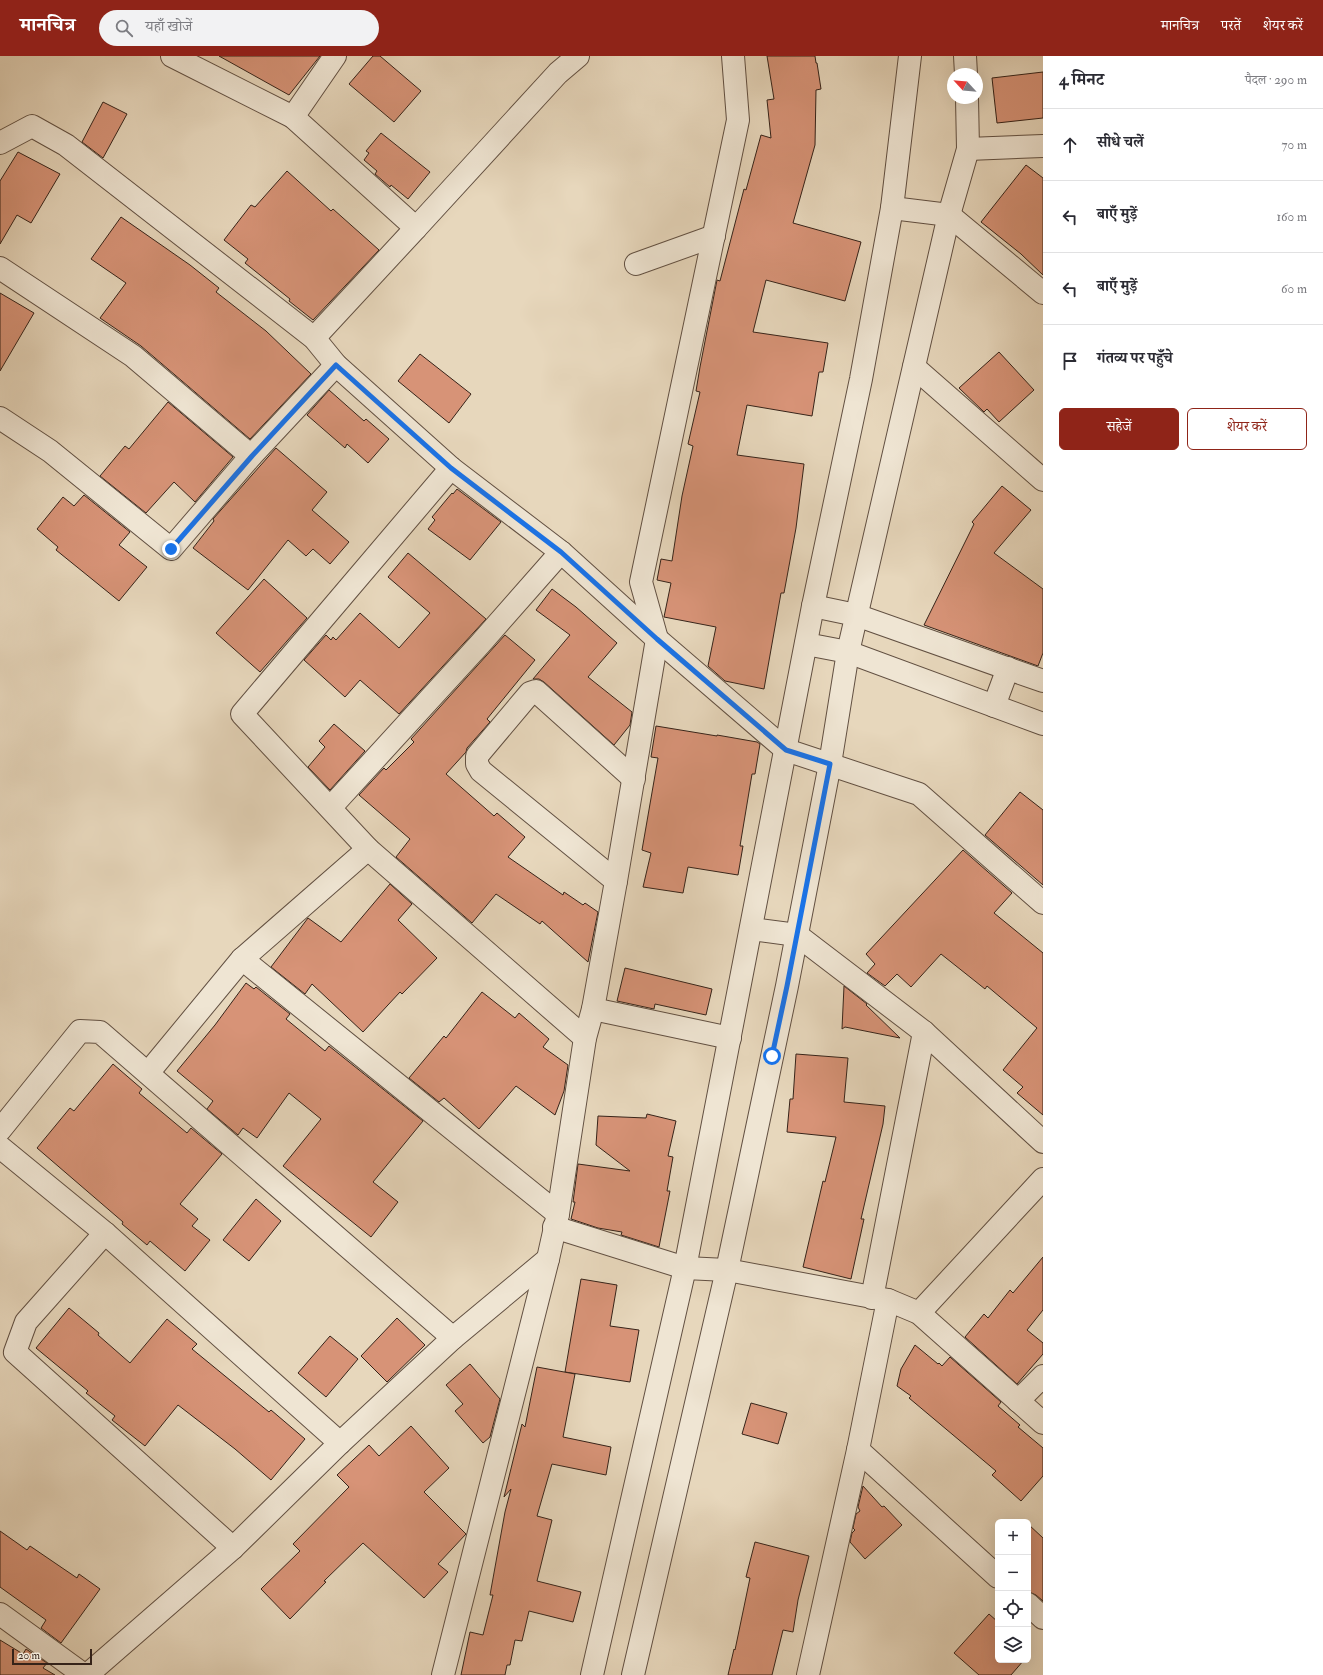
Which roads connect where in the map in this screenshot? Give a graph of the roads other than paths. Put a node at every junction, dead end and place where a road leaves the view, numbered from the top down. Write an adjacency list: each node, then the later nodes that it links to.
1 (172, 56): 9 (street)
2 (335, 56): 9 (street)
3 (578, 56): 15 (street)
4 (733, 56): 16 (street)
5 (910, 56): 13 (street)
6 (965, 56): 7 (street)
7 (966, 68)
8 (966, 104): 12 (street)
9 (293, 117): 15 (street)
10 (0, 143): 20 (street)
11 (1043, 146): 12 (street)
12 (968, 149): 14 (street)
13 (892, 208): 14 (street); 28 (street)
14 (950, 215): 19 (street); 22 (street)
15 (416, 228): 20 (street)
16 (714, 236): 17 (street); 30 (street)
17 (636, 264)
18 (0, 268): 24 (street)
19 (1043, 293)
20 (314, 338): 21 (street)
21 (336, 365): 24 (street); 25 (street)
22 (914, 367): 26 (street); 29 (street)
23 (0, 418): 24 (street)
24 (252, 456)
25 (451, 468): 27 (street); 40 (street)
26 (1043, 480)
27 (561, 552): 30 (street); 40 (street)
28 (813, 606): 29 (street); 31 (street)
29 (856, 615): 32 (street); 33 (street)
30 (657, 639): 37 (street); 39 (street)
31 (806, 644): 32 (street); 37 (street)
32 (848, 652): 35 (street); 38 (street)
33 (1008, 668): 34 (street); 35 (street)
34 (1043, 681)
35 (994, 706): 36 (street)
36 (1043, 724)
37 (786, 750): 38 (street); 44 (street)
38 (830, 764): 43 (street); 45 (street)
39 (634, 779): 42 (street); 42 (street)
40 (331, 807): 41 (street)
41 (368, 849): 46 (street); 49 (street)
42 (616, 881): 47 (street)
43 (1043, 903)
44 (751, 929): 45 (street); 50 (street)
45 (797, 935): 48 (street); 60 (street)
46 (242, 959): 51 (street); 56 (street)
47 (593, 1009): 49 (street); 50 (street)
48 (924, 1032): 53 (street); 61 (street)
49 (585, 1038): 56 (street)
50 (730, 1038): 59 (street)
51 (148, 1073): 52 (street); 63 (street)
52 (0, 1130)
53 (1043, 1142)
54 (0, 1147): 57 (street)
55 (1043, 1179): 62 (street)
56 (556, 1221): 58 (street); 59 (street)
57 (105, 1233): 67 (street); 69 (street)
58 (548, 1259): 63 (street); 76 (street)
59 (685, 1268): 60 (street); 77 (street)
60 (726, 1270): 61 (street); 78 (street)
61 (880, 1299): 62 (street); 68 (street)
62 (919, 1313): 65 (street)
63 (454, 1338): 67 (street)
64 (1043, 1376): 65 (street)
65 (1018, 1402): 66 (street)
66 (1043, 1423)
67 (340, 1443): 69 (street)
68 (858, 1450): 70 (street); 79 (street)
69 (233, 1548): 75 (street)
70 (995, 1574)
71 (1031, 1607): 73 (street)
72 (0, 1614): 74 (street)
73 (1043, 1618)
74 (84, 1675)
75 (87, 1675)
76 (444, 1675)
77 (592, 1675)
78 (633, 1675)
79 (808, 1675)

